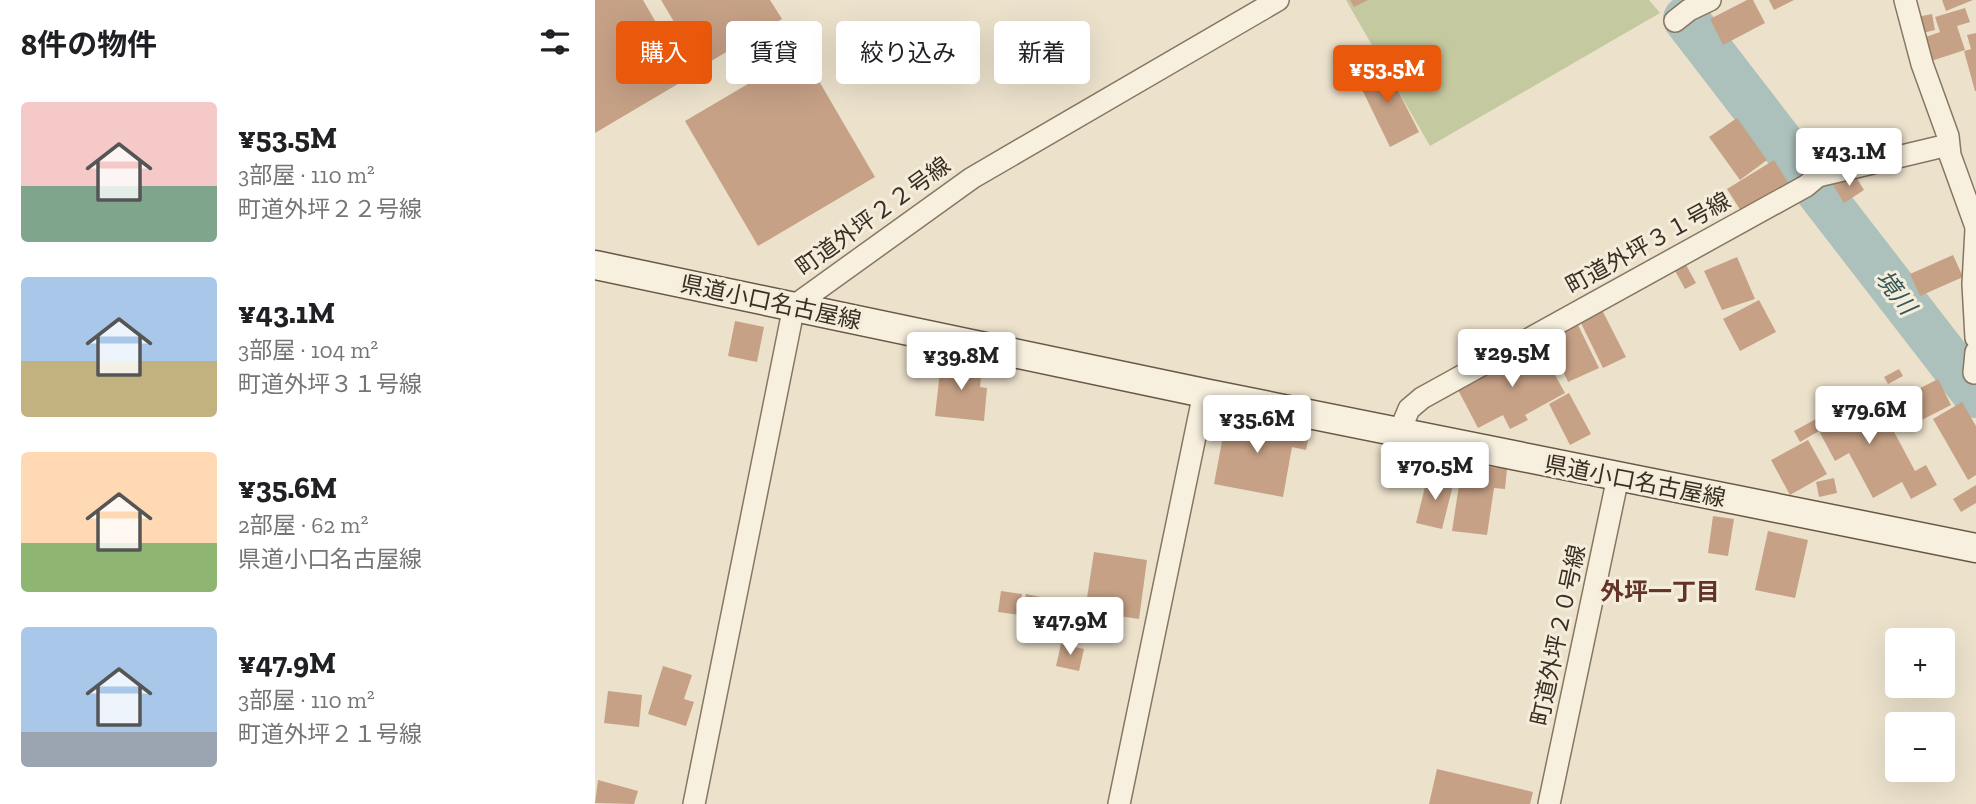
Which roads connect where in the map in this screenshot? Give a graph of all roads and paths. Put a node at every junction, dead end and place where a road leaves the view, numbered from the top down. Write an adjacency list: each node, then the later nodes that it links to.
1 (1278, 0): 8 (street, 町道外坪２２号線)
2 (1710, 0): 4 (street)
3 (1905, 0): 5 (street)
4 (1681, 16)
5 (1948, 145): 6 (street); 13 (street, 町道外坪３１号線)
6 (1976, 228): 9 (street)
7 (595, 265): 8 (main road, 県道小口名古屋線)
8 (794, 306): 12 (main road, 県道小口名古屋線); 16 (street, 町道外坪２２号線)
9 (1976, 338)
10 (1976, 352): 11 (street)
11 (1974, 373)
12 (1204, 393): 13 (main road, 県道小口名古屋線); 17 (street)
13 (1399, 433): 14 (main road, 県道小口名古屋線)
14 (1618, 477): 15 (main road, 県道小口名古屋線); 18 (street, 町道外坪２０号線)
15 (1976, 548)
16 (694, 804)
17 (1119, 804)
18 (1549, 804)

